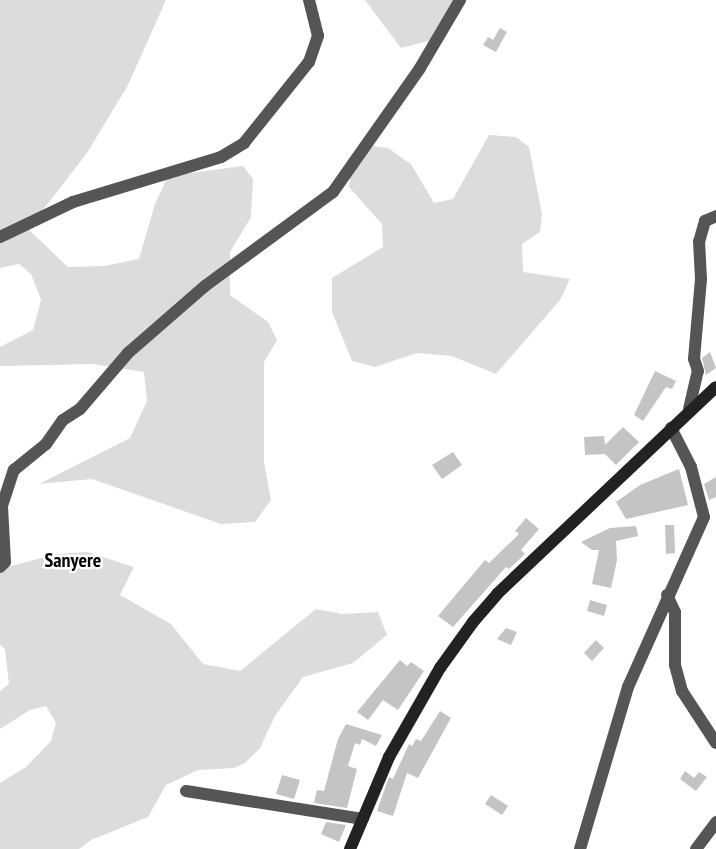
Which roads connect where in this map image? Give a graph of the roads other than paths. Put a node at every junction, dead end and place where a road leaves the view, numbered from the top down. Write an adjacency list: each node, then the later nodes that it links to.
1 (309, 0): 4 (street)
2 (460, 0): 8 (street)
3 (716, 216): 6 (street)
4 (0, 237)
5 (716, 387): 6 (street)
6 (689, 410): 7 (street)
7 (671, 428): 9 (street); 12 (street)
8 (0, 567)
9 (667, 595): 10 (street); 15 (street)
10 (716, 742)
11 (186, 791): 12 (street)
12 (363, 819): 14 (street)
13 (716, 822): 16 (street)
14 (351, 849)
15 (580, 849)
16 (696, 849)

